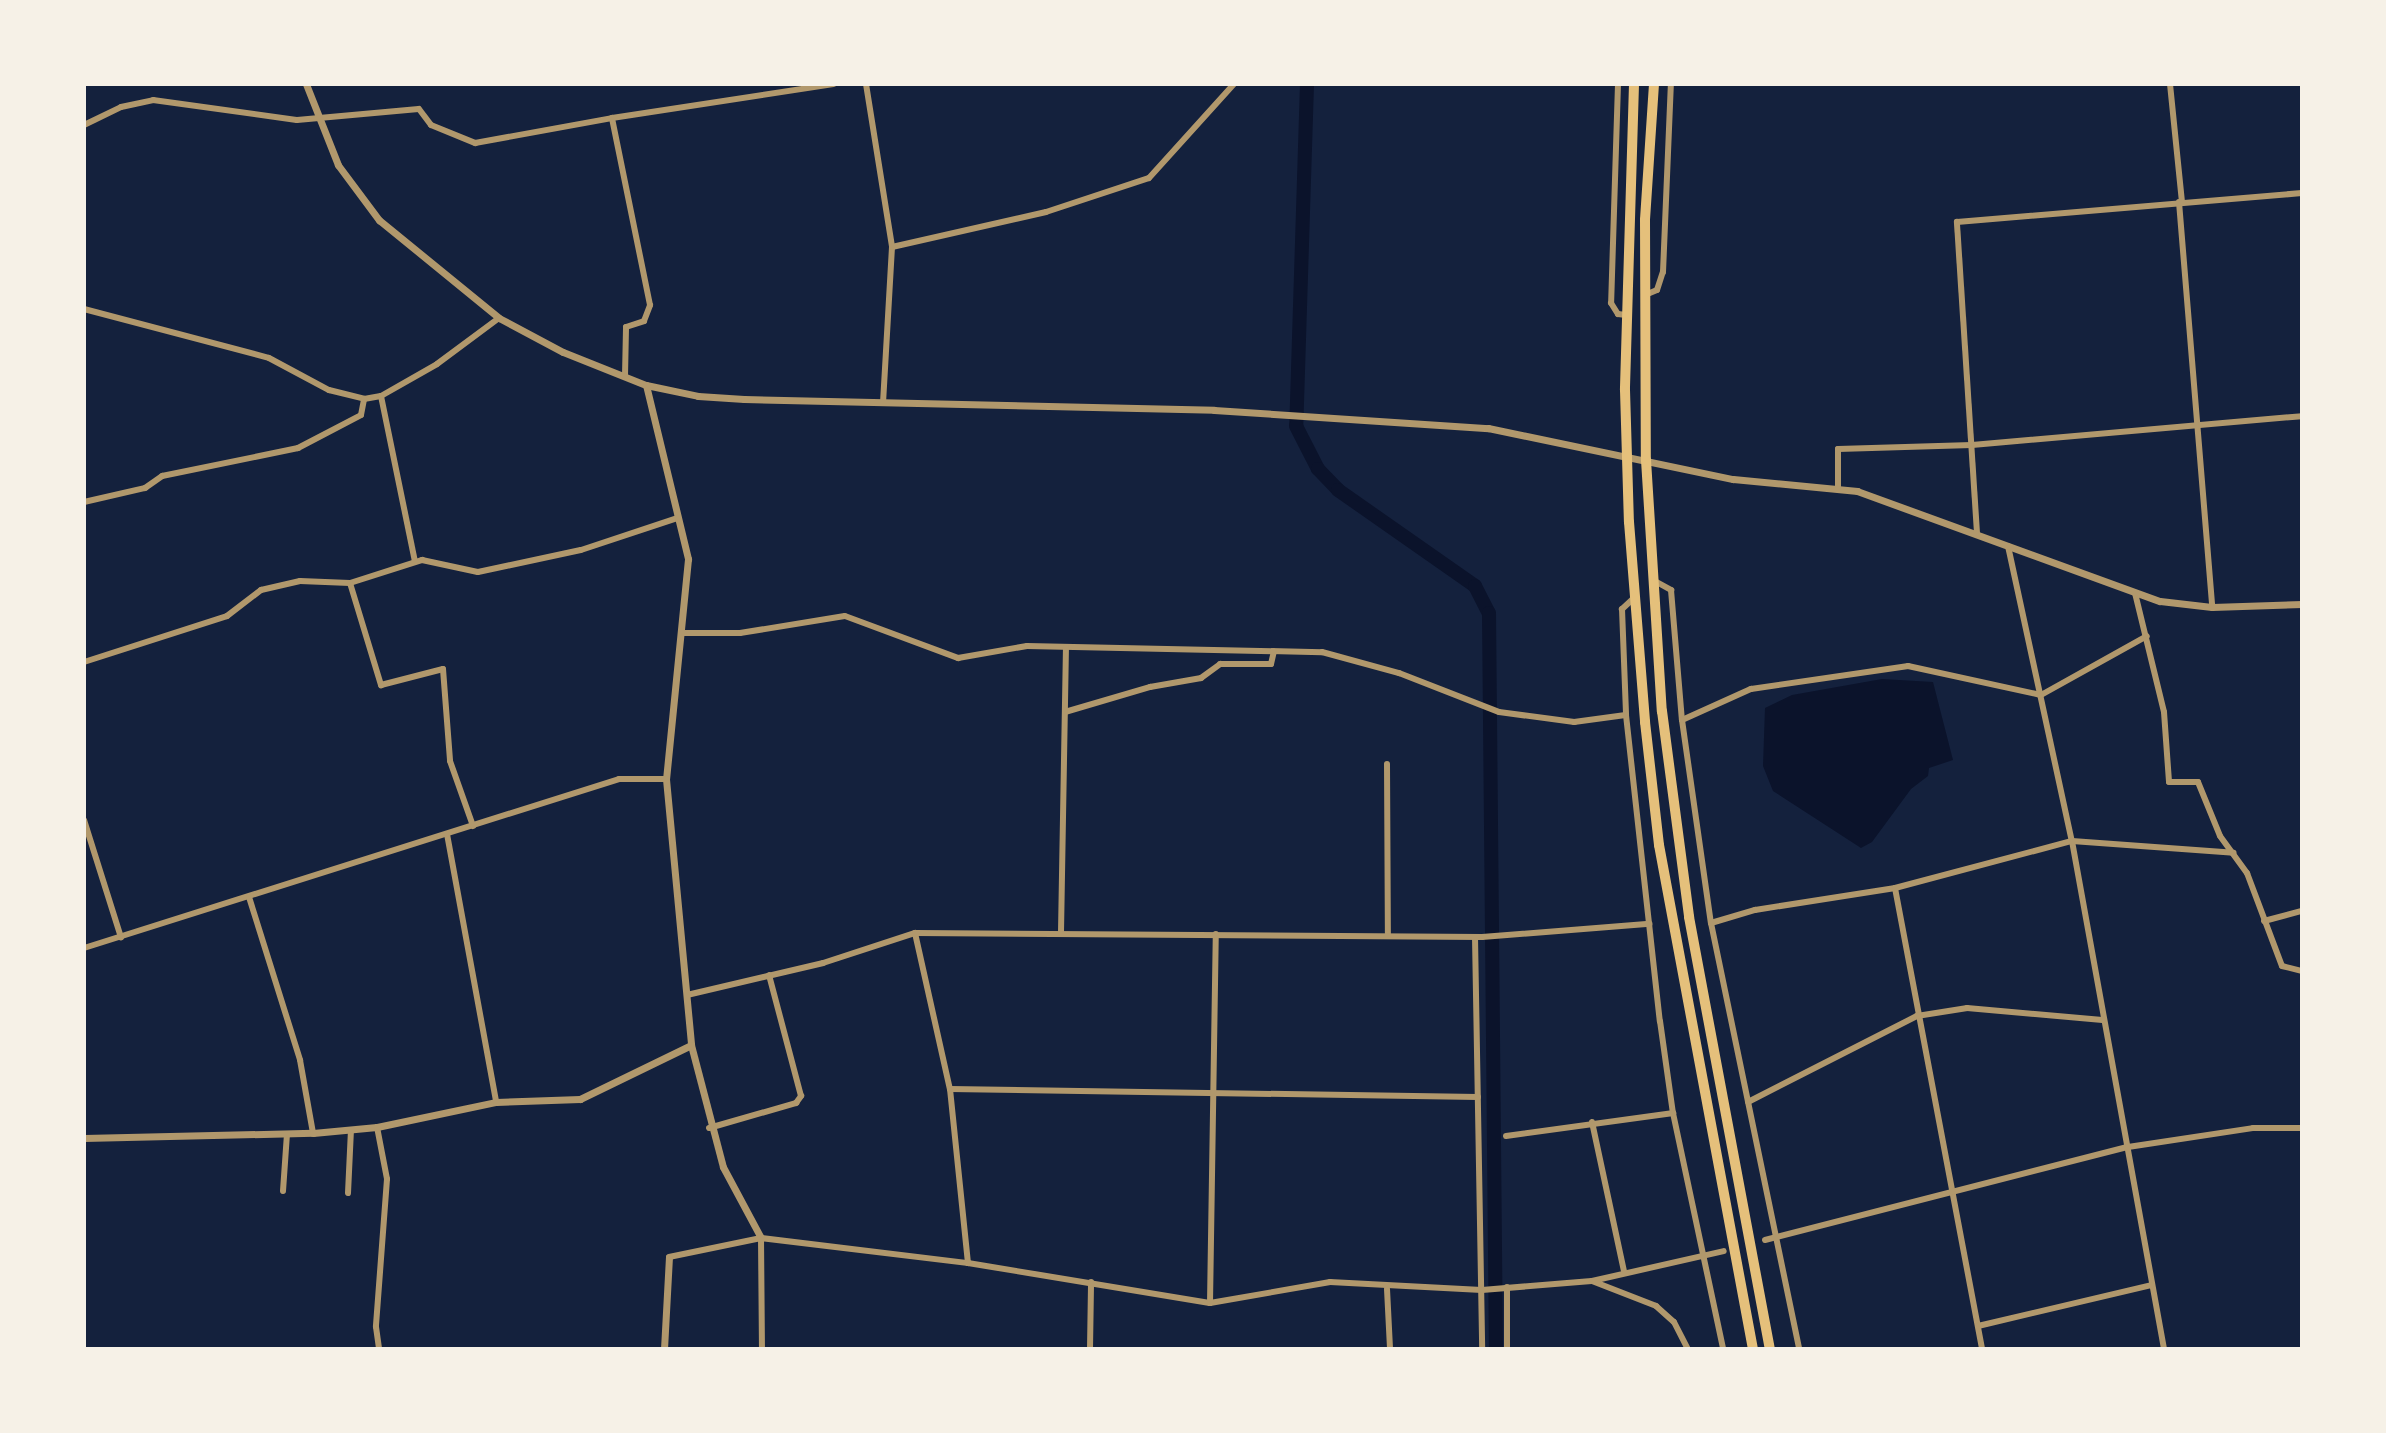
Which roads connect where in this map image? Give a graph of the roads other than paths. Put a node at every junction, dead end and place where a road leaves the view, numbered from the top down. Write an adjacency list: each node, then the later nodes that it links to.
1 (306, 84): 10 (street)
2 (833, 84): 11 (street)
3 (866, 84): 15 (street)
4 (1234, 84): 15 (street)
5 (1618, 84): 18 (street)
6 (1634, 84): 18 (highway)
7 (1654, 84): 16 (highway)
8 (1671, 84): 16 (street)
9 (2170, 84): 14 (street)
10 (320, 118): 11 (street); 12 (street); 19 (street)
11 (612, 118): 20 (street)
12 (84, 125)
13 (2302, 193): 14 (street)
14 (2181, 202): 26 (street); 27 (street)
15 (892, 247): 24 (street)
16 (1645, 295): 29 (highway)
17 (84, 309): 23 (street)
18 (1626, 315): 28 (highway)
19 (499, 318): 20 (street); 22 (street)
20 (625, 376): 21 (street)
21 (646, 385): 24 (street); 32 (street)
22 (381, 396): 23 (street); 35 (street)
23 (364, 399): 31 (street)
24 (883, 401): 28 (street)
25 (2302, 416): 26 (street)
26 (2198, 423): 27 (street); 41 (street)
27 (1972, 445): 30 (street); 33 (street)
28 (1627, 456): 29 (street); 39 (highway)
29 (1646, 460): 30 (street); 36 (highway)
30 (1838, 488): 33 (street)
31 (84, 502)
32 (678, 518): 35 (street); 42 (street)
33 (1977, 533): 34 (street)
34 (2008, 546): 38 (street); 47 (street)
35 (415, 562): 37 (street)
36 (1653, 580): 50 (street); 122 (highway)
37 (350, 583): 46 (street); 54 (street)
38 (2135, 593): 41 (street); 43 (street)
39 (1635, 597): 49 (street); 121 (highway)
40 (2302, 604): 41 (street)
41 (2212, 607)
42 (683, 633): 44 (street); 52 (street)
43 (2147, 636): 47 (street); 57 (street)
44 (1066, 647): 45 (street); 48 (street)
45 (1274, 651): 48 (street); 49 (street)
46 (84, 662)
47 (2041, 695): 50 (street); 56 (street)
48 (1065, 712): 64 (street)
49 (1626, 715): 63 (street)
50 (1682, 720): 62 (street)
51 (1387, 764): 67 (street)
52 (666, 779): 54 (street); 73 (street)
53 (84, 820): 68 (street)
54 (473, 826): 55 (street)
55 (447, 834): 59 (street); 80 (street)
56 (2072, 841): 57 (street); 58 (street); 75 (street)
57 (2234, 853): 61 (street)
58 (1895, 888): 62 (street); 74 (street)
59 (249, 897): 68 (street); 88 (street)
60 (2302, 911): 61 (street)
61 (2264, 921): 71 (street)
62 (1711, 923): 81 (street)
63 (1649, 924): 69 (street); 82 (street)
64 (1061, 932): 65 (street); 66 (street)
65 (915, 933): 72 (street); 77 (street)
66 (1216, 934): 67 (street); 78 (street)
67 (1388, 936): 69 (street)
68 (121, 937): 70 (street)
69 (1479, 937): 79 (street)
70 (84, 948)
71 (2302, 971)
72 (769, 975): 73 (street); 85 (street)
73 (687, 995): 76 (street)
74 (1917, 1016): 75 (street); 81 (street); 94 (street)
75 (2102, 1020): 92 (street)
76 (691, 1045): 80 (street); 85 (street)
77 (950, 1089): 78 (street); 102 (street)
78 (1215, 1093): 79 (street); 110 (street)
79 (1478, 1097): 109 (street)
80 (496, 1102): 84 (street)
81 (1748, 1102): 96 (street)
82 (1673, 1113): 83 (street); 100 (street)
83 (1592, 1122): 90 (street); 103 (street)
84 (377, 1127): 87 (street); 112 (street)
85 (709, 1128): 97 (street)
86 (2302, 1128): 92 (street)
87 (351, 1130): 88 (street); 95 (street)
88 (313, 1133): 89 (street)
89 (287, 1134): 91 (street); 93 (street)
90 (1506, 1136)
91 (84, 1138)
92 (2128, 1147): 94 (street); 106 (street)
93 (283, 1191)
94 (1951, 1192): 96 (street); 111 (street)
95 (348, 1193)
96 (1777, 1237): 98 (street); 123 (street)
97 (761, 1238): 101 (street); 102 (street); 114 (street)
98 (1765, 1240)
99 (1724, 1251): 100 (street)
100 (1705, 1255): 103 (street); 120 (street)
101 (669, 1257): 113 (street)
102 (968, 1263): 105 (street)
103 (1624, 1271): 104 (street)
104 (1592, 1281): 107 (street); 119 (street)
105 (1091, 1282): 110 (street); 115 (street)
106 (2151, 1285): 111 (street); 125 (street)
107 (1505, 1287): 109 (street); 118 (street)
108 (1387, 1289): 109 (street); 110 (street); 116 (street)
109 (1482, 1290): 117 (street)
110 (1210, 1303)
111 (1978, 1326): 124 (street)
112 (379, 1349)
113 (664, 1349)
114 (762, 1349)
115 (1090, 1349)
116 (1390, 1349)
117 (1482, 1349)
118 (1507, 1349)
119 (1688, 1349)
120 (1723, 1349)
121 (1753, 1349)
122 (1770, 1349)
123 (1799, 1349)
124 (1982, 1349)
125 (2164, 1349)

